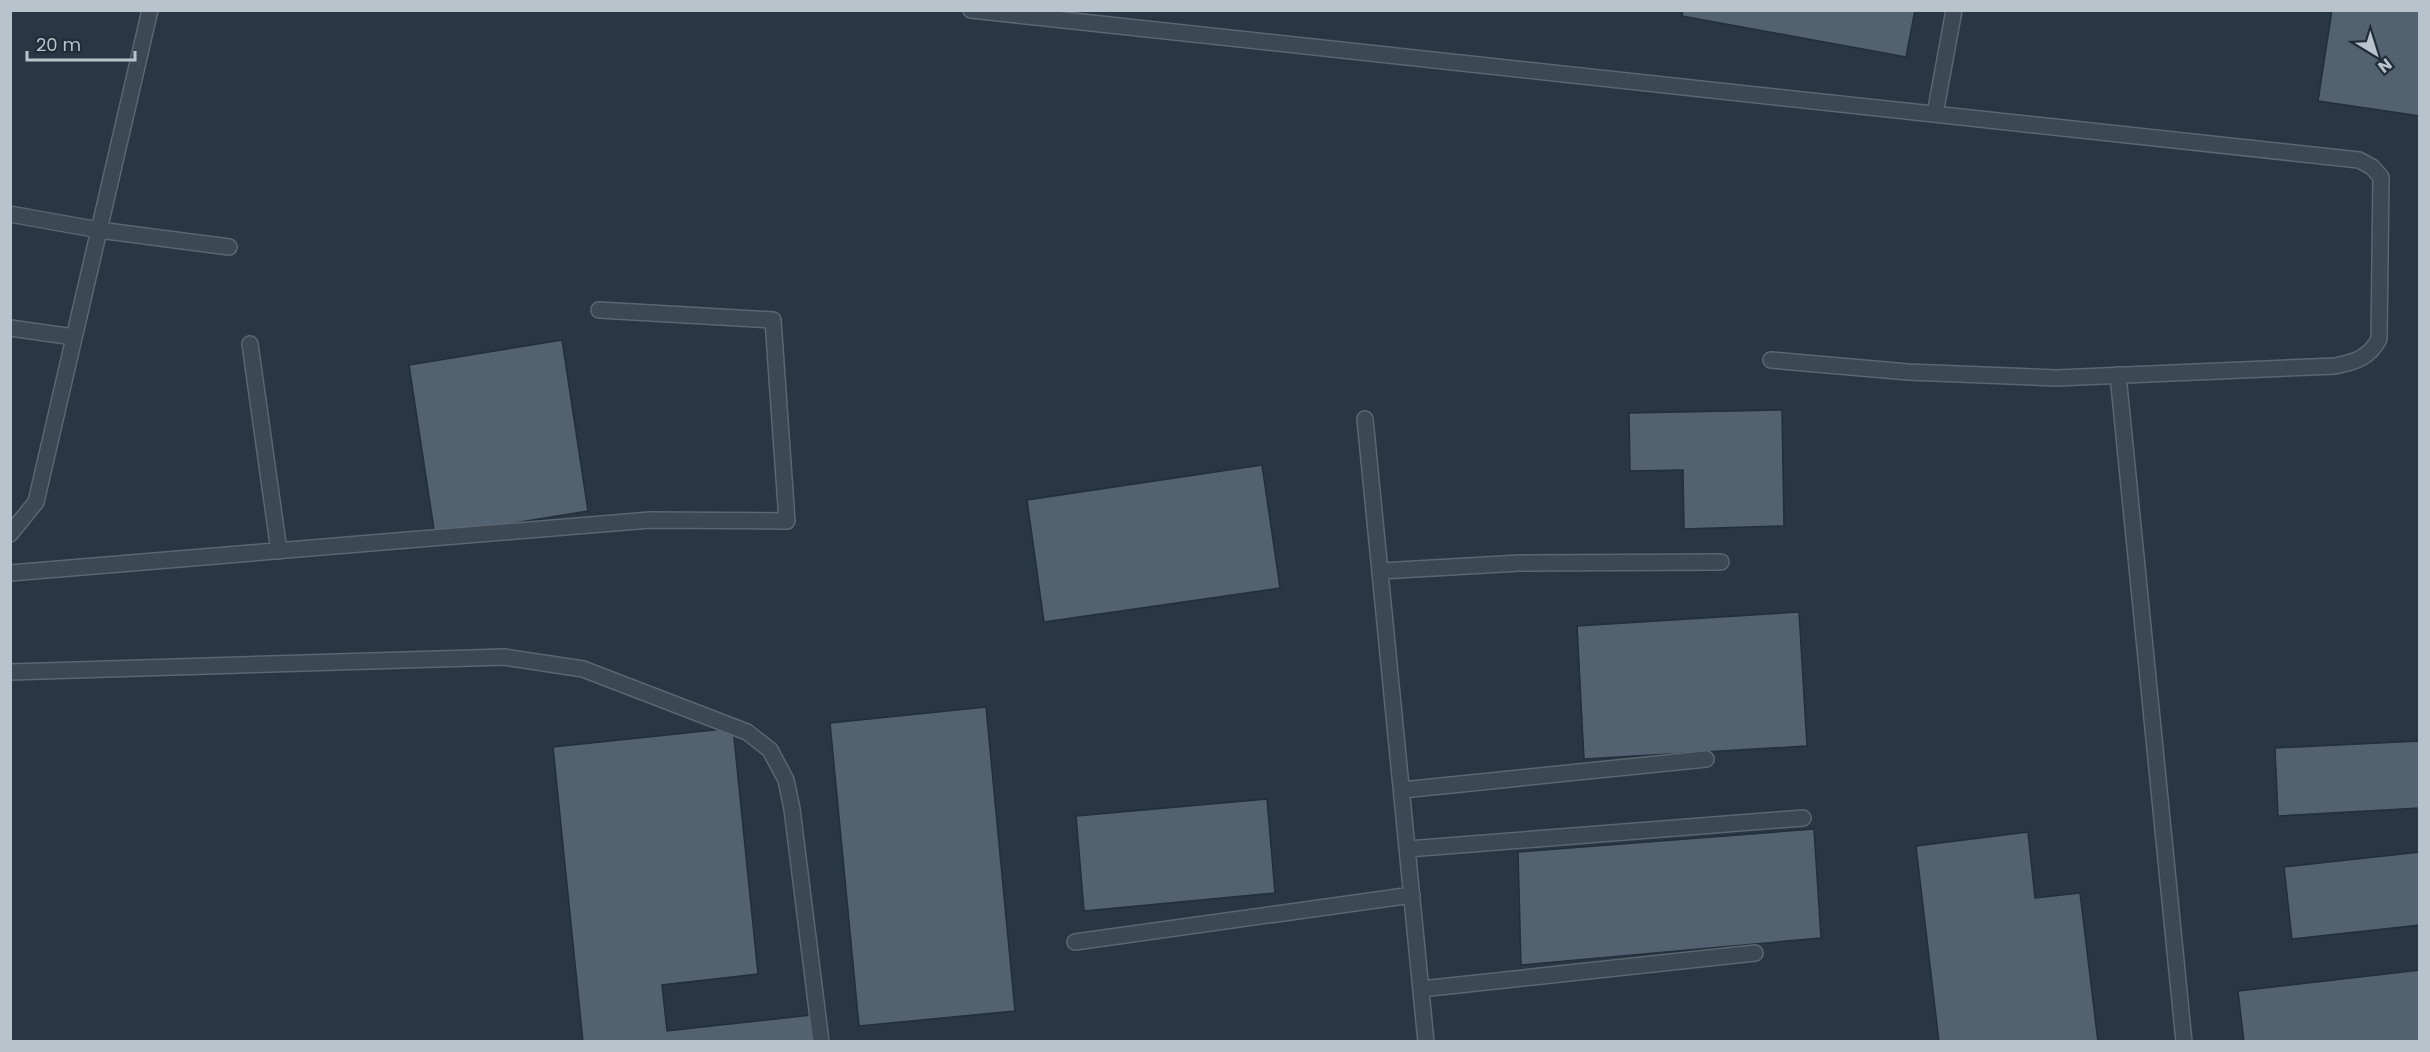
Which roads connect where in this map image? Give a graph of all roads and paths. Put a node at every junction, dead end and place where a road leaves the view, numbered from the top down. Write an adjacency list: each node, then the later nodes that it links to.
1 (150, 10): 6 (lane)
2 (971, 10): 4 (lane)
3 (1954, 10): 4 (lane)
4 (1935, 114): 13 (lane)
5 (10, 214): 6 (lane)
6 (99, 230): 7 (lane); 10 (lane)
7 (229, 247)
8 (599, 310): 16 (lane)
9 (10, 328): 10 (lane)
10 (74, 337): 15 (lane)
11 (250, 344): 16 (lane)
12 (1771, 360): 13 (lane)
13 (2118, 375): 31 (lane)
14 (1365, 419): 18 (lane)
15 (10, 534)
16 (279, 551): 19 (lane)
17 (1721, 562): 18 (lane)
18 (1381, 571): 22 (lane)
19 (10, 573)
20 (10, 672): 29 (lane)
21 (1706, 759): 22 (lane)
22 (1402, 790): 24 (lane)
23 (1803, 818): 24 (lane)
24 (1408, 849): 25 (lane)
25 (1412, 896): 26 (lane); 28 (lane)
26 (1075, 942)
27 (1755, 953): 28 (lane)
28 (1421, 988): 30 (lane)
29 (821, 1041)
30 (1426, 1041)
31 (2184, 1041)

